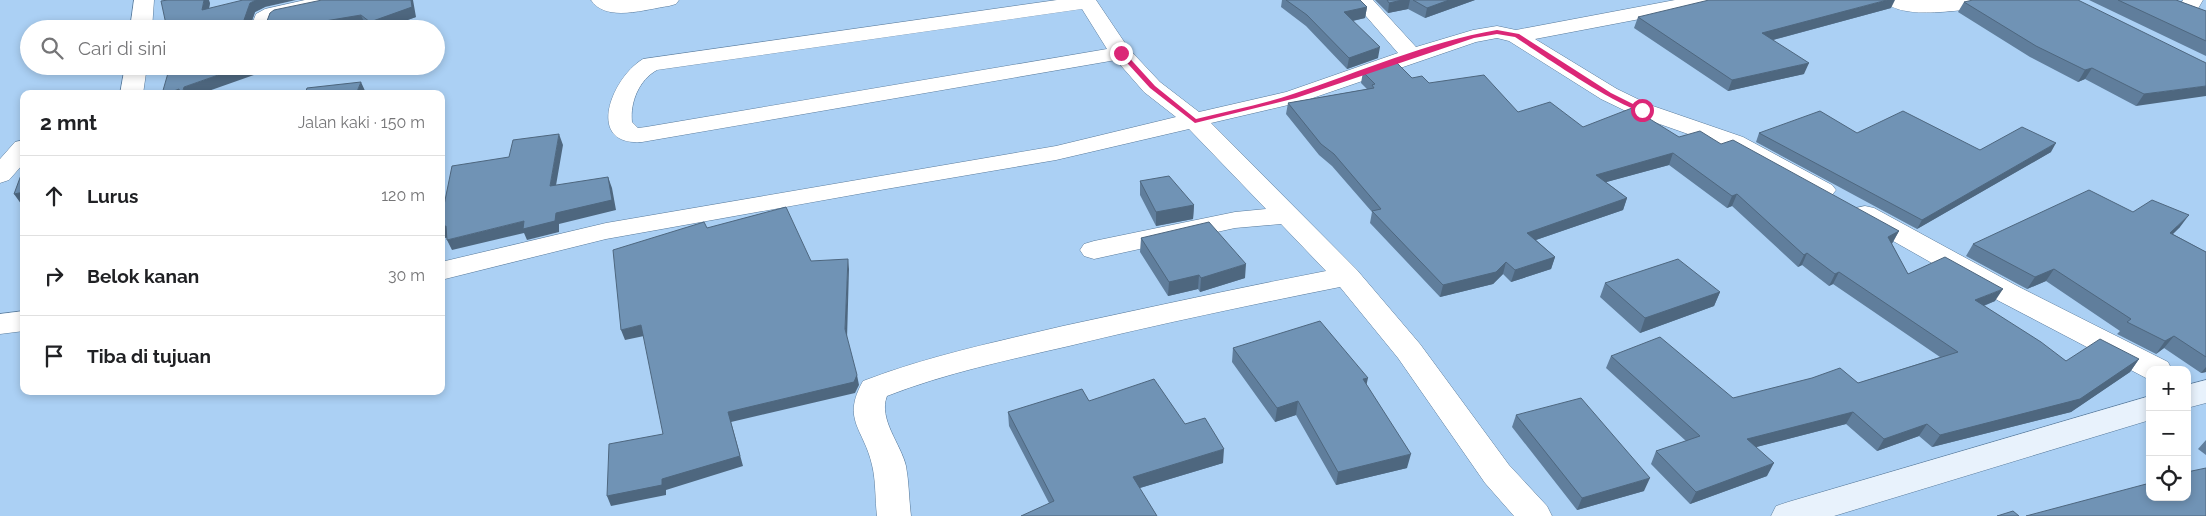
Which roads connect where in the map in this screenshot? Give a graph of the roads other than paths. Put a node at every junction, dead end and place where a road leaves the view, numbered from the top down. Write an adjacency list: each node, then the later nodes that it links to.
1 (144, 0): 10 (street)
2 (336, 0): 11 (street)
3 (601, 0): 4 (street)
4 (669, 0)
5 (1362, 0): 14 (street)
6 (1708, 0): 12 (street)
7 (1894, 0): 8 (street)
8 (1991, 0)
9 (1087, 1): 13 (street); 13 (street)
10 (142, 20)
11 (263, 20)
12 (1516, 36): 14 (street); 26 (street)
13 (1121, 53): 17 (street)
14 (1412, 55): 17 (street)
15 (134, 75): 16 (street)
16 (132, 90)
17 (1195, 121): 20 (street); 22 (street)
18 (20, 152): 19 (street)
19 (0, 175)
20 (1287, 215): 21 (street); 23 (street)
21 (1094, 250)
22 (445, 269)
23 (1347, 276): 28 (street); 29 (street)
24 (20, 322): 25 (street)
25 (0, 324)
26 (2149, 366)
27 (2146, 409): 30 (main road)
28 (894, 516)
29 (1535, 516)
30 (1788, 516)

